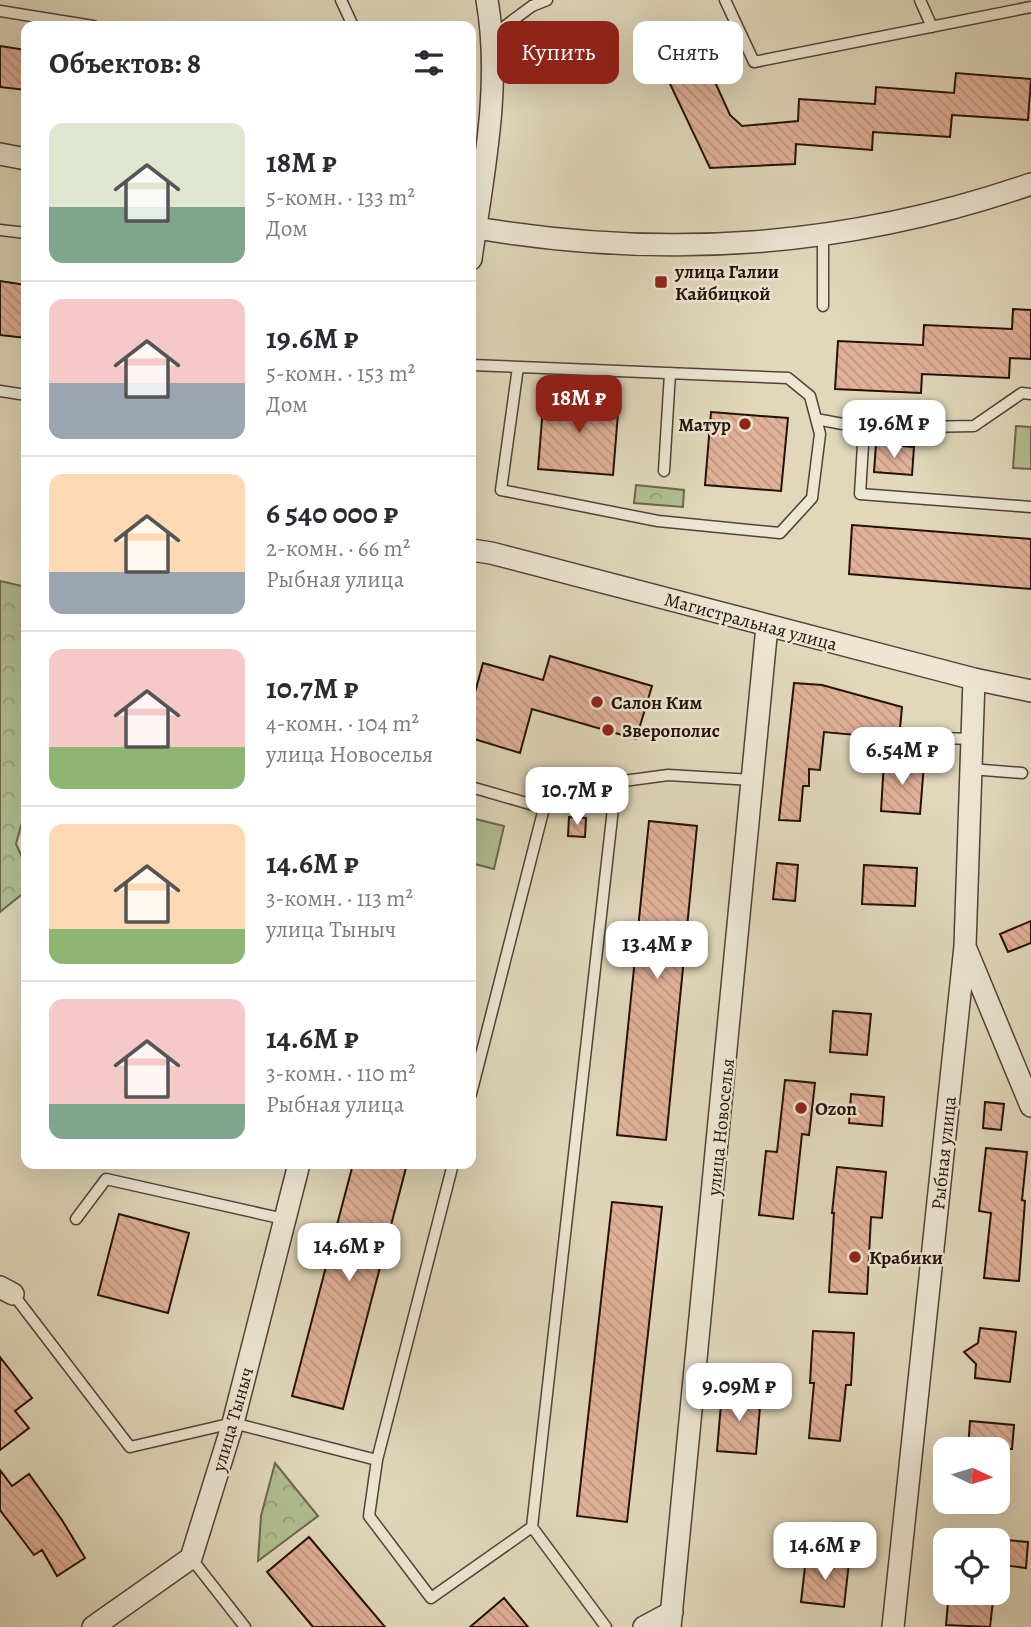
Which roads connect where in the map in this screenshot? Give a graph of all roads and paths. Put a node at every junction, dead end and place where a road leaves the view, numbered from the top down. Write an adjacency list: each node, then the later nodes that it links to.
1 (341, 0): 9 (lane)
2 (487, 0): 11 (street)
3 (547, 0): 11 (lane)
4 (725, 0): 10 (lane)
5 (920, 0): 10 (lane)
6 (1031, 7): 10 (lane)
7 (0, 11): 8 (lane)
8 (62, 21)
9 (351, 21)
10 (932, 27)
11 (493, 34): 15 (street)
12 (0, 155): 13 (street)
13 (21, 158)
14 (1031, 184): 19 (street)
15 (476, 206)
16 (476, 227): 19 (street)
17 (0, 230): 18 (lane)
18 (21, 232)
19 (823, 235): 20 (lane)
20 (823, 306)
21 (476, 365): 22 (lane)
22 (518, 367): 23 (lane); 27 (lane)
23 (670, 373): 27 (lane); 29 (lane)
24 (0, 391): 25 (lane)
25 (21, 394)
26 (1031, 394): 28 (lane)
27 (816, 419): 28 (lane)
28 (864, 428): 30 (lane)
29 (664, 471)
30 (1031, 507)
31 (476, 551): 32 (street, Магистральная улица)
32 (767, 626): 33 (street, Магистральная улица); 39 (street, улица Новоселья)
33 (974, 679): 34 (street, Магистральная улица); 36 (street, Рыбная улица)
34 (1031, 691)
35 (908, 737): 36 (lane)
36 (972, 739): 37 (street, Рыбная улица)
37 (971, 769): 38 (lane); 43 (street, Рыбная улица)
38 (1022, 773)
39 (753, 780): 40 (lane); 55 (street, улица Новоселья)
40 (616, 782): 42 (lane); 53 (lane)
41 (476, 789): 42 (lane)
42 (544, 808): 44 (lane)
43 (965, 946): 45 (street); 60 (street, Рыбная улица)
44 (476, 1074)
45 (1031, 1106)
46 (298, 1169): 49 (street, улица Тыныч)
47 (452, 1169): 52 (lane)
48 (76, 1219): 49 (lane)
49 (284, 1219): 51 (street, улица Тыныч)
50 (6, 1291): 51 (lane)
51 (233, 1423): 52 (lane); 54 (street, улица Тыныч)
52 (377, 1460): 53 (lane)
53 (531, 1527): 58 (lane)
54 (191, 1558): 56 (street); 57 (lane)
55 (671, 1620): 59 (street)
56 (93, 1627)
57 (245, 1627)
58 (606, 1627)
59 (644, 1627)
60 (893, 1627)

